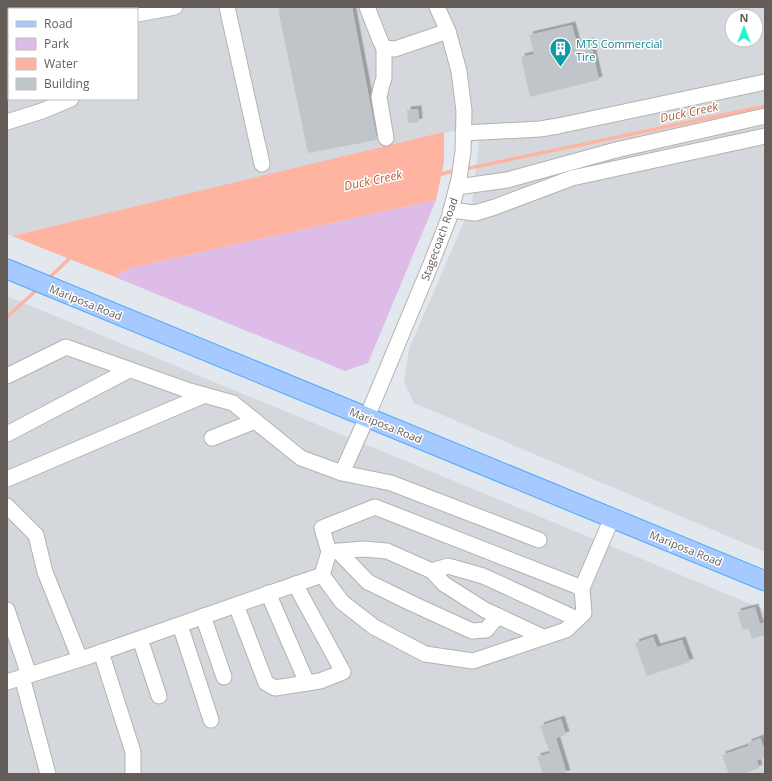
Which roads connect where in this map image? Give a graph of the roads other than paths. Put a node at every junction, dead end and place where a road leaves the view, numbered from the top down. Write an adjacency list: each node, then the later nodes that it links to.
1 (175, 7): 5 (street)
2 (227, 7): 15 (street)
3 (367, 7): 7 (street)
4 (437, 7): 6 (street, Stagecoach Road)
5 (138, 14)
6 (448, 31): 7 (street); 12 (street, Stagecoach Road)
7 (384, 48): 14 (street)
8 (765, 82): 12 (street)
9 (69, 100): 11 (street)
10 (765, 116): 16 (street)
11 (7, 122)
12 (463, 133): 16 (street, Stagecoach Road)
13 (765, 136): 17 (street)
14 (386, 138)
15 (262, 164)
16 (457, 187): 17 (street, Stagecoach Road)
17 (451, 210): 22 (street, Stagecoach Road)
18 (13, 272): 22 (main road, Mariposa Road)
19 (129, 370): 20 (street); 21 (street); 24 (street)
20 (7, 376)
21 (205, 395): 23 (street); 27 (street)
22 (367, 417): 26 (street, Stagecoach Road); 29 (main road, Mariposa Road)
23 (255, 421): 25 (street); 26 (street)
24 (7, 434)
25 (212, 438)
26 (342, 473): 30 (street)
27 (7, 479)
28 (7, 506): 47 (street)
29 (612, 518): 34 (main road, Mariposa Road); 36 (street)
30 (539, 540)
31 (334, 552): 32 (street); 33 (street); 36 (street); 41 (street)
32 (432, 571): 41 (street); 42 (street)
33 (322, 575): 35 (street); 44 (street)
34 (765, 581)
35 (295, 584): 37 (street); 51 (street)
36 (582, 588): 42 (street)
37 (268, 593): 38 (street); 51 (street)
38 (236, 605): 40 (street); 51 (street)
39 (7, 610): 48 (street)
40 (203, 616): 43 (street); 49 (street)
41 (498, 616): 44 (street)
42 (577, 619): 44 (street)
43 (180, 625): 45 (street); 53 (street)
44 (543, 637)
45 (140, 639): 46 (street); 52 (street)
46 (101, 652): 47 (street); 55 (street)
47 (80, 659): 48 (street)
48 (26, 676): 50 (street); 54 (street)
49 (224, 678)
50 (7, 682)
51 (307, 683)
52 (159, 696)
53 (211, 720)
54 (48, 774)
55 (133, 774)

